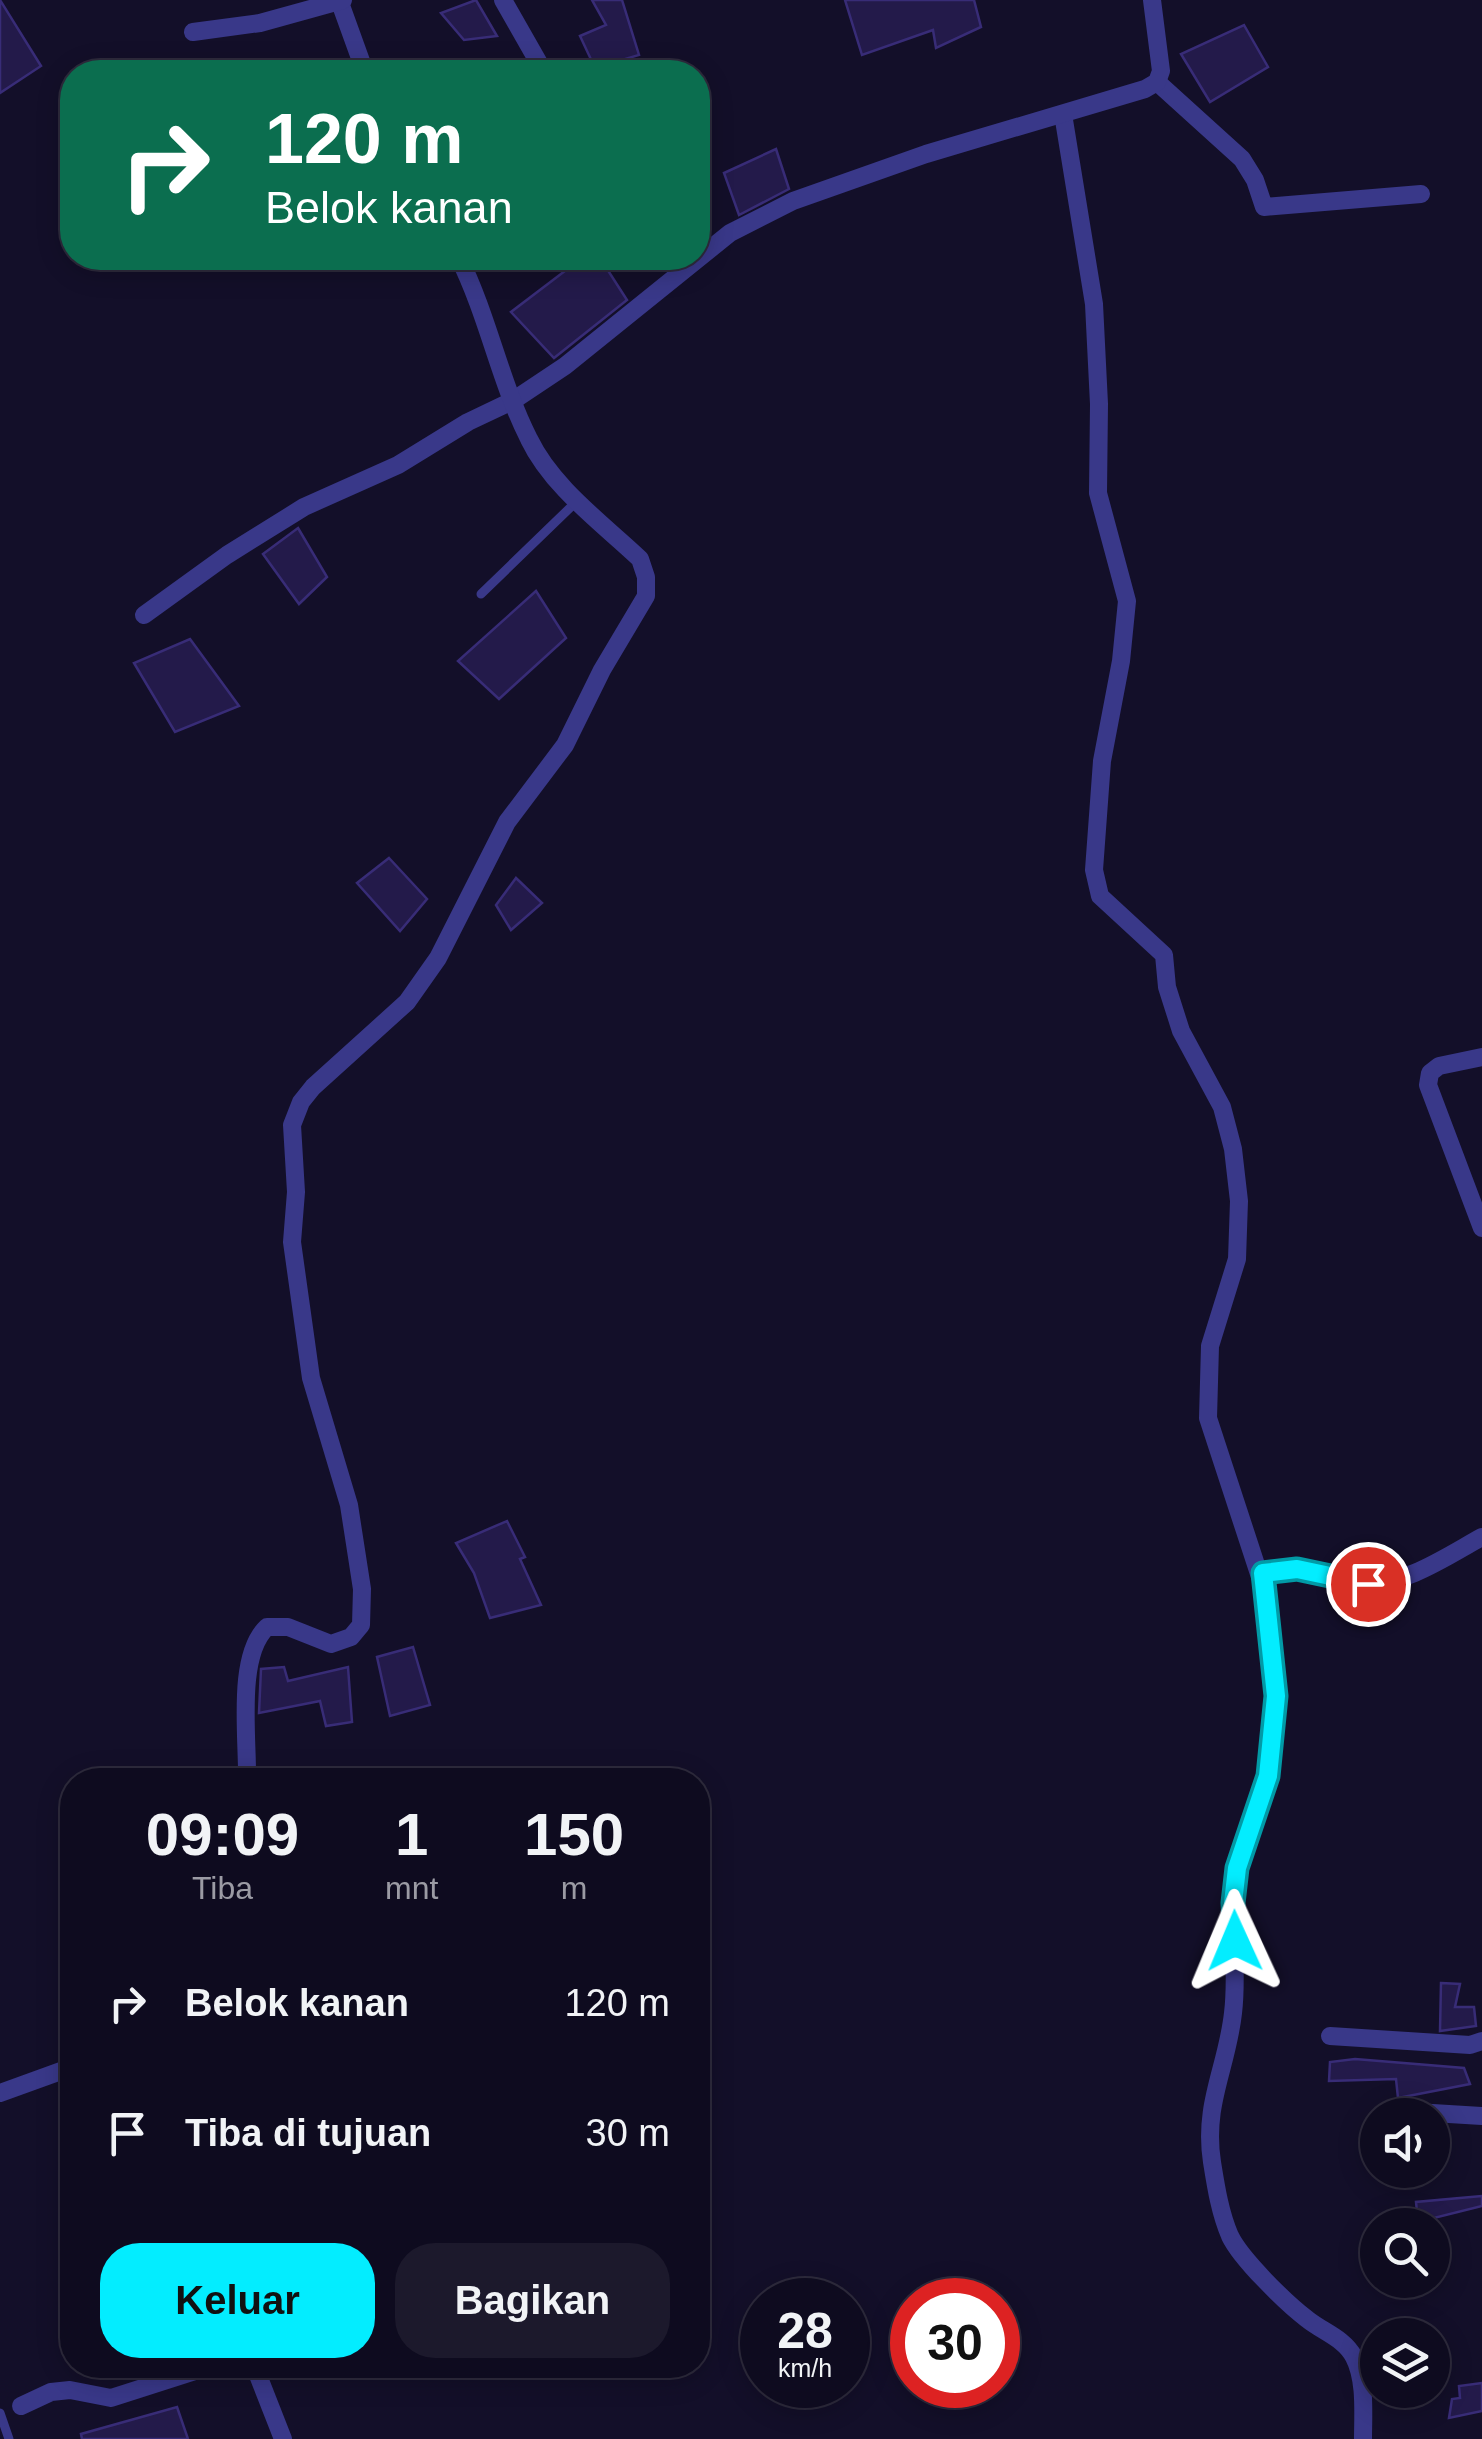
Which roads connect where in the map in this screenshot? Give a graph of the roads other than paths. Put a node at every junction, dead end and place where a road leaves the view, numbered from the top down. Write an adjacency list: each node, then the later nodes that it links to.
1 (340, 0): 4 (street); 5 (street)
2 (502, 0): 6 (street)
3 (1152, 0): 7 (street)
4 (192, 32)
5 (361, 60)
6 (537, 60)
7 (1157, 82): 8 (street); 9 (street)
8 (1063, 114): 10 (street); 20 (street)
9 (1420, 194)
10 (710, 248)
11 (465, 270): 13 (street)
12 (683, 270): 13 (street)
13 (514, 400): 14 (street); 16 (street)
14 (578, 500): 15 (lane); 21 (street)
15 (481, 594)
16 (144, 615)
17 (1482, 1057): 18 (street)
18 (1482, 1228)
19 (1482, 1537): 20 (street)
20 (1261, 1580): 34 (street)
21 (247, 1768)
22 (1330, 2036): 23 (street)
23 (1482, 2041)
24 (60, 2072): 25 (street)
25 (0, 2094)
26 (1450, 2114): 27 (street)
27 (1482, 2116)
28 (173, 2378): 30 (street)
29 (259, 2378): 33 (street)
30 (21, 2406)
31 (0, 2413): 32 (lane)
32 (9, 2439)
33 (283, 2439)
34 (1363, 2439)

